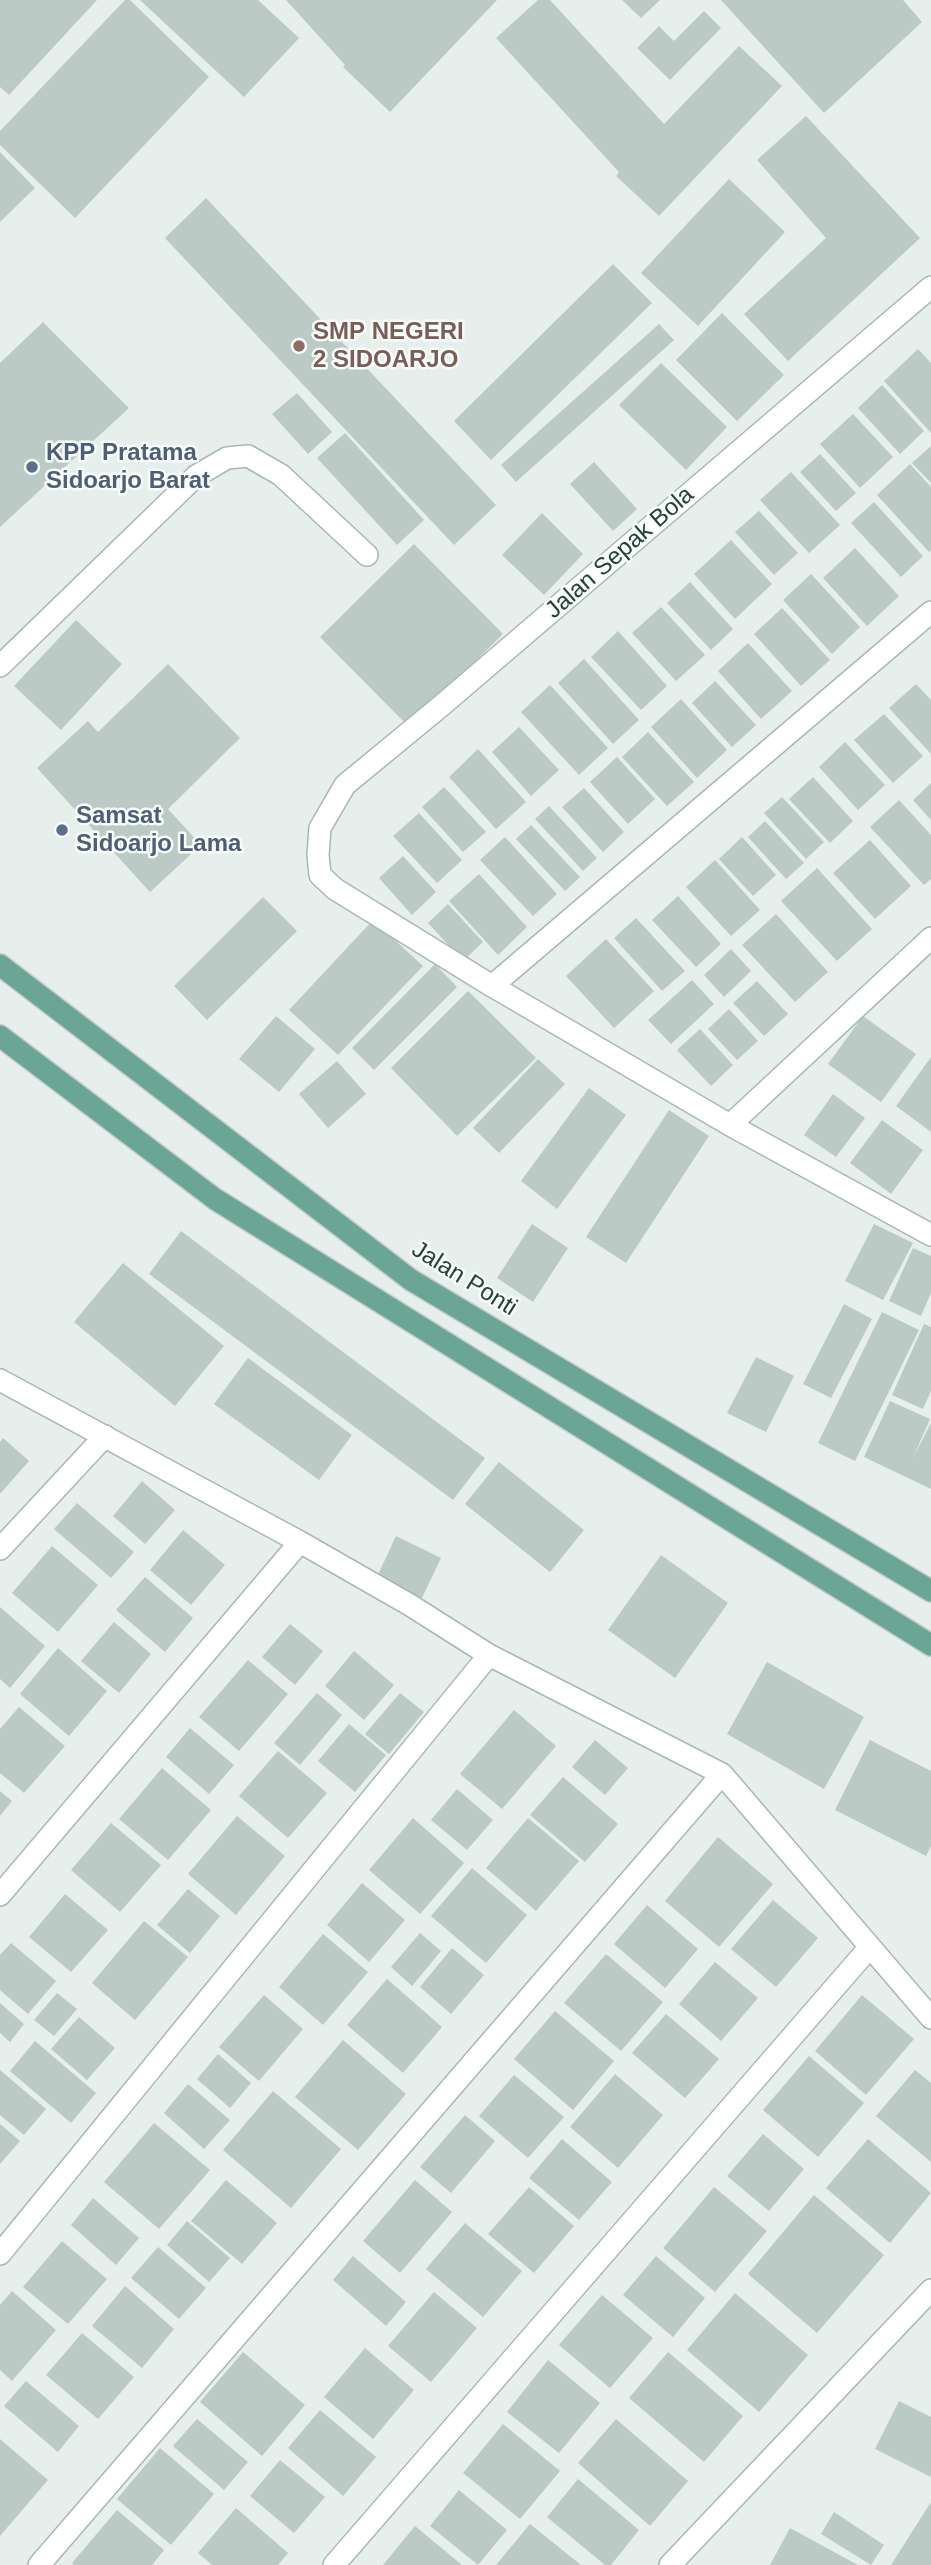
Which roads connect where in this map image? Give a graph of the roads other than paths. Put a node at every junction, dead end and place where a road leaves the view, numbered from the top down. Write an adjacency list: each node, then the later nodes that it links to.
1 (931, 287): 7 (street, Jalan Sepak Bola)
2 (367, 555): 4 (street)
3 (931, 612): 7 (street)
4 (0, 666)
5 (931, 938): 9 (street)
6 (0, 965): 15 (main road, Jalan Ponti)
7 (492, 986): 9 (street)
8 (0, 1036): 16 (main road)
9 (730, 1125): 10 (street)
10 (929, 1231)
11 (0, 1380): 12 (street)
12 (105, 1436): 13 (street); 14 (street)
13 (300, 1542): 17 (street); 19 (street)
14 (0, 1549)
15 (931, 1591)
16 (931, 1645)
17 (489, 1655): 18 (street); 22 (street)
18 (722, 1774): 20 (street); 24 (street)
19 (0, 1895)
20 (869, 1948): 21 (street); 25 (street)
21 (931, 2018)
22 (0, 2254)
23 (931, 2290): 26 (street)
24 (38, 2565)
25 (334, 2565)
26 (670, 2565)

